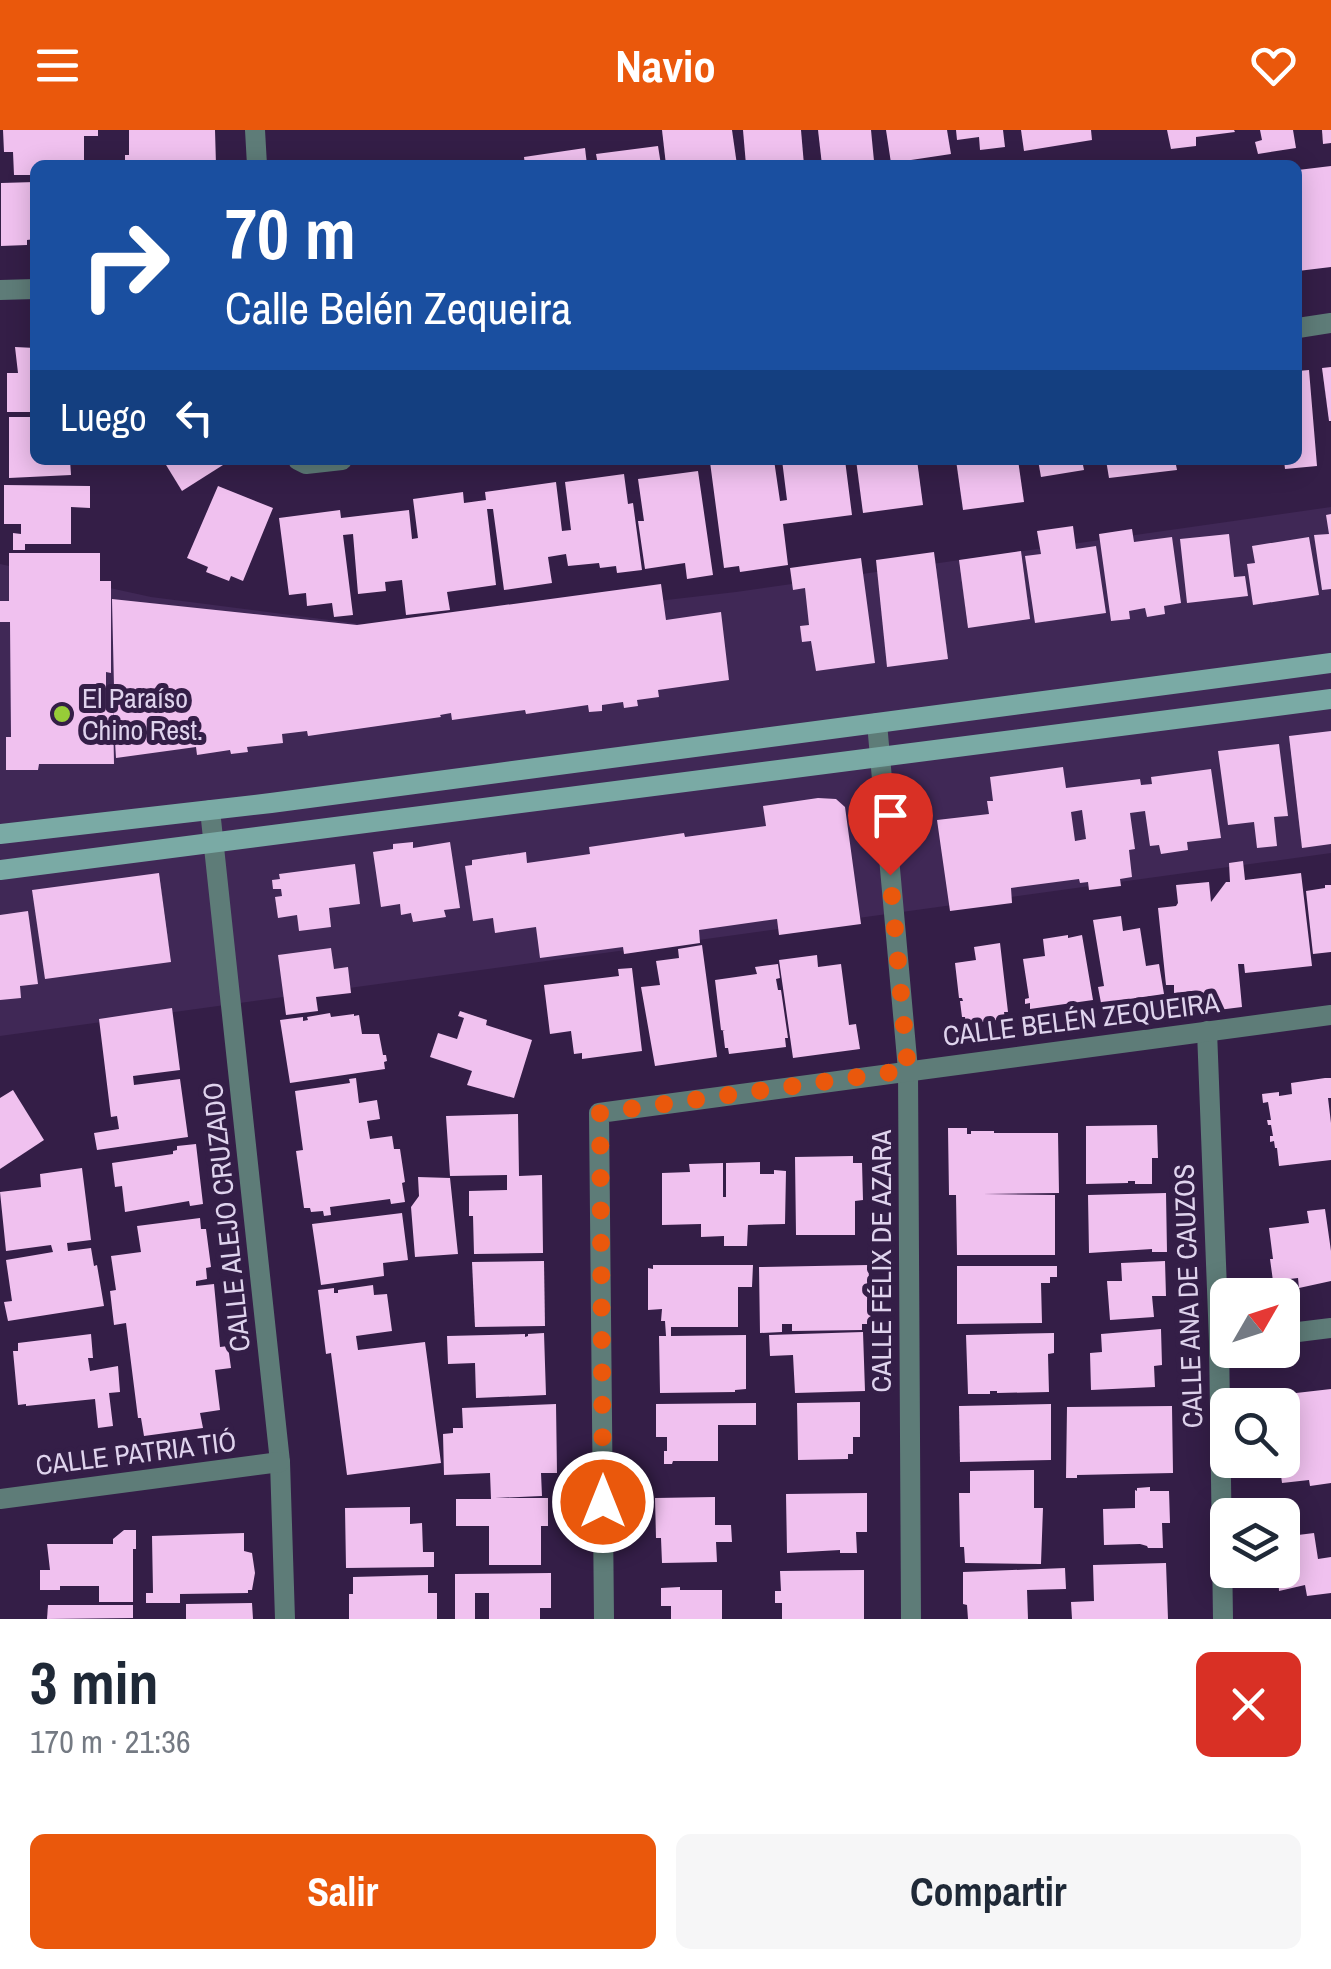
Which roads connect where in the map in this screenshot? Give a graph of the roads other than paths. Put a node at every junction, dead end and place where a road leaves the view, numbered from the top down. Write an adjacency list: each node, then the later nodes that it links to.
1 (256, 130): 2 (street)
2 (257, 160)
3 (30, 289): 4 (street)
4 (0, 290)
5 (1331, 323): 6 (street)
6 (1302, 327)
7 (1331, 664): 9 (street)
8 (1331, 700): 10 (street)
9 (877, 723): 10 (street, CALLE FÉLIX DE AZARA); 11 (street)
10 (880, 758): 13 (street); 17 (street, CALLE FÉLIX DE AZARA)
11 (210, 810): 12 (street); 13 (street, CALLE ALEJO CRUZADO)
12 (0, 834)
13 (214, 842): 14 (street); 22 (street, CALLE ALEJO CRUZADO)
14 (0, 870)
15 (1331, 1015): 16 (street, CALLE BELÉN ZEQUEIRA)
16 (1206, 1031): 17 (street, CALLE BELÉN ZEQUEIRA); 18 (street, CALLE ANA DE CAUZOS)
17 (908, 1070): 25 (street, CALLE BELÉN ZEQUEIRA); 26 (street, CALLE FÉLIX DE AZARA)
18 (1220, 1278)
19 (1331, 1328): 20 (street)
20 (1300, 1332)
21 (1223, 1368): 27 (street, CALLE ANA DE CAUZOS)
22 (280, 1462): 23 (street, CALLE PATRIA TIÓ); 24 (street, CALLE ALEJO CRUZADO)
23 (0, 1499)
24 (286, 1619)
25 (604, 1619)
26 (910, 1619)
27 (1223, 1619)

